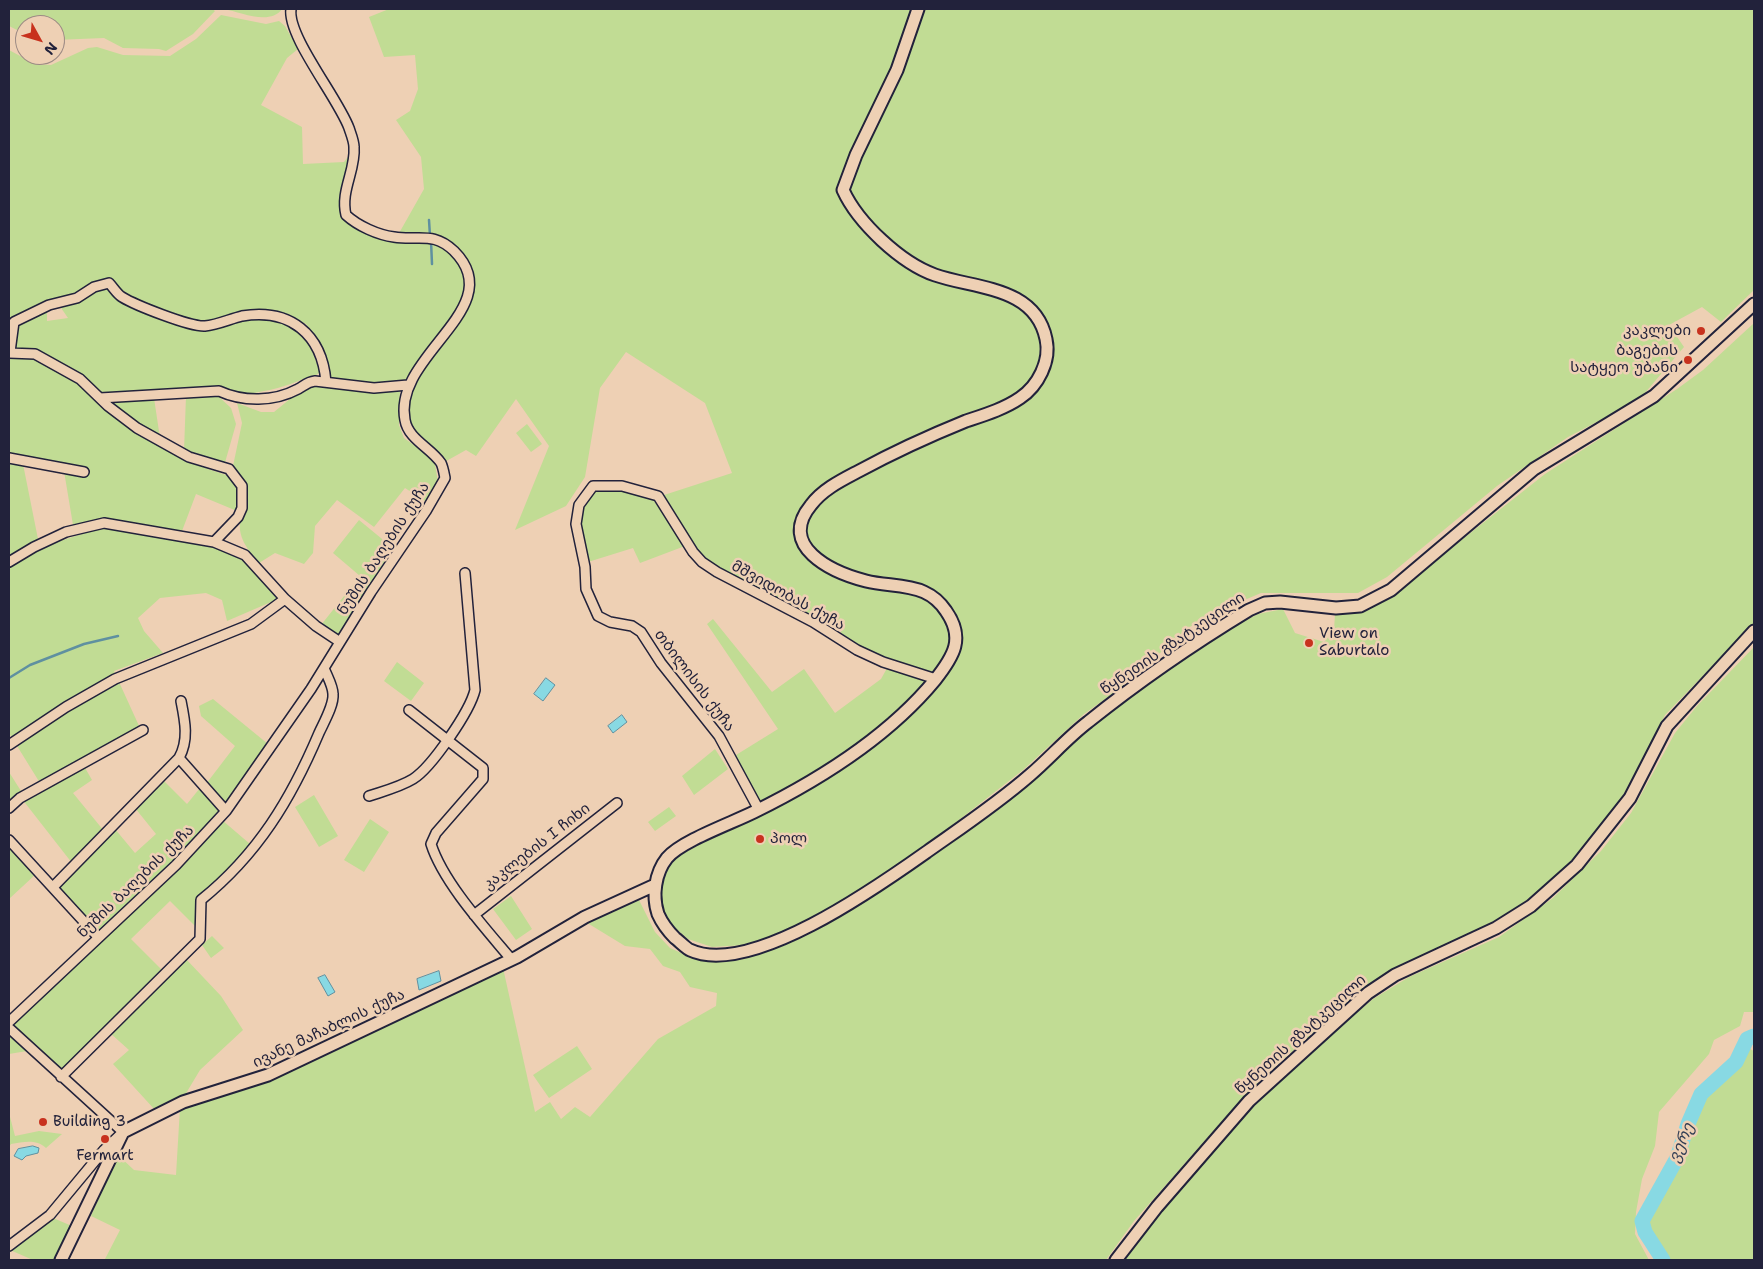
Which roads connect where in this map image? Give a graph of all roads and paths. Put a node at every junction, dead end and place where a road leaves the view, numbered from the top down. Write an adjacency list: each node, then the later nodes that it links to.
1 (291, 9): 6 (street, ნუშის ბაღების ქუჩა)
2 (918, 9): 18 (main road)
3 (1754, 304): 31 (main road, წყნეთის გზატკეცილი)
4 (9, 353): 5 (street); 7 (street)
5 (326, 382): 6 (street); 7 (street)
6 (408, 385): 16 (street, ნუშის ბაღების ქუჩა)
7 (100, 398): 11 (street)
8 (9, 458): 9 (street)
9 (84, 472)
10 (658, 496): 18 (street, მშვიდობას ქუჩა); 28 (street, თბილისის ქუჩა)
11 (214, 542): 12 (street); 14 (street)
12 (9, 562)
13 (465, 573): 22 (street)
14 (284, 600): 16 (street); 23 (street)
15 (1754, 632): 42 (main road, წყნეთის გზატკეცილი)
16 (340, 642): 17 (street, ნუშის ბაღების ქუჩა)
17 (324, 668): 29 (street, ნუშის ბაღების ქუჩა); 38 (street)
18 (936, 679): 28 (main road)
19 (181, 701): 24 (street)
20 (409, 710): 22 (street)
21 (143, 730): 27 (street)
22 (447, 740): 25 (street); 33 (street)
23 (9, 745)
24 (179, 758): 29 (street); 32 (street)
25 (369, 796)
26 (617, 803): 33 (street, კაკლების I ჩიხი)
27 (9, 808)
28 (759, 810): 31 (main road)
29 (226, 811): 34 (street, ნუშის ბაღების ქუჩა)
30 (9, 840): 32 (street)
31 (655, 886): 35 (main road, ივანე მაჩაბლის ქუჩა)
32 (53, 887): 34 (street)
33 (474, 915): 35 (street)
34 (98, 937): 36 (street, ნუშის ბაღების ქუჩა)
35 (511, 959): 39 (main road, ივანე მაჩაბლის ქუჩა)
36 (9, 1022)
37 (9, 1028): 38 (street)
38 (61, 1077): 39 (street)
39 (123, 1132): 40 (street); 41 (main road)
40 (9, 1246)
41 (61, 1260)
42 (1116, 1260)

